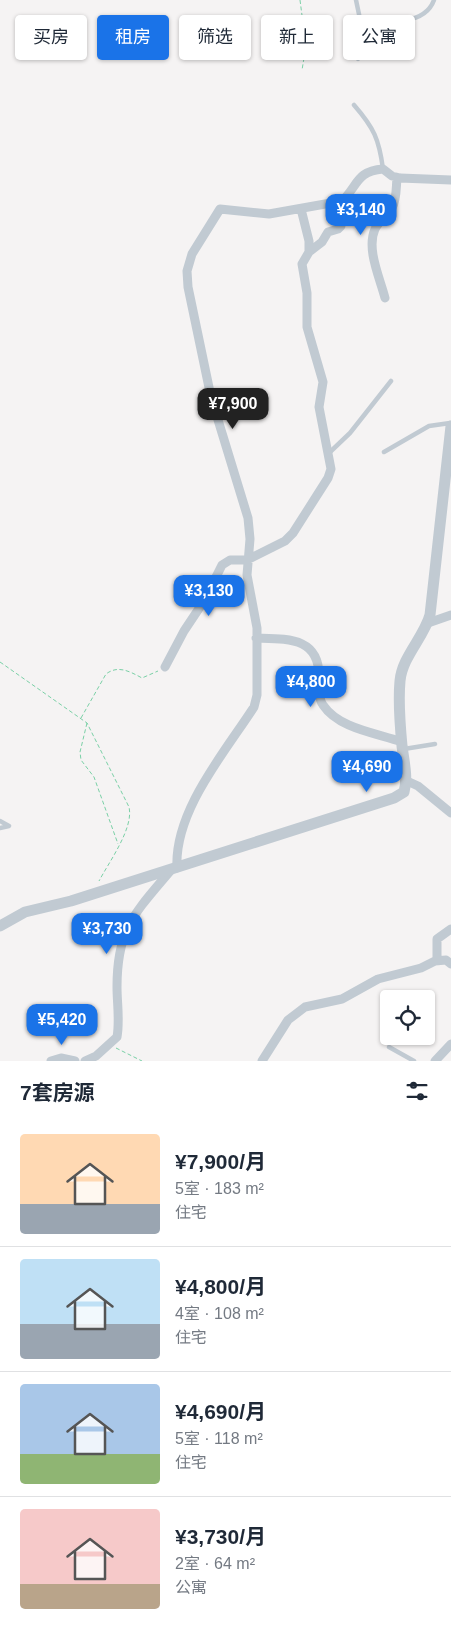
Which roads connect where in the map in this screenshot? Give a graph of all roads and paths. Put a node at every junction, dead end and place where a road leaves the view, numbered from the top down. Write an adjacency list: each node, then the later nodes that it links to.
1 (300, 0): 6 (path)
2 (356, 0): 4 (lane)
3 (434, 0): 5 (lane)
4 (359, 15)
5 (415, 16)
6 (302, 70)
7 (354, 105): 8 (lane)
8 (383, 169): 9 (street); 11 (street)
9 (397, 178): 10 (street); 14 (street)
10 (451, 180)
11 (338, 202): 12 (street); 13 (street)
12 (301, 209): 13 (street); 20 (street)
13 (309, 252): 18 (street)
14 (385, 298)
15 (391, 380): 18 (lane)
16 (451, 424): 17 (lane); 19 (street)
17 (384, 452)
18 (328, 453): 20 (street)
19 (448, 467): 22 (street)
20 (247, 560): 23 (street); 25 (street)
21 (451, 614): 22 (street)
22 (428, 623): 29 (street)
23 (256, 638): 29 (street); 35 (street)
24 (0, 662): 26 (path)
25 (165, 667): 26 (path)
26 (80, 719): 27 (path)
27 (87, 723): 34 (path); 34 (path)
28 (435, 744): 29 (lane)
29 (402, 746): 30 (street)
30 (406, 781): 31 (street); 35 (street)
31 (451, 813)
32 (0, 821): 33 (lane)
33 (0, 828)
34 (118, 845): 36 (path)
35 (174, 869): 36 (street); 42 (street)
36 (98, 892): 37 (street)
37 (2, 924)
38 (451, 929): 39 (street)
39 (437, 960): 40 (street); 48 (street)
40 (451, 964)
41 (451, 1044): 50 (street)
42 (109, 1045): 46 (street); 47 (path)
43 (389, 1047): 49 (lane)
44 (51, 1061): 45 (street)
45 (75, 1061)
46 (85, 1061)
47 (142, 1061)
48 (262, 1061)
49 (414, 1061)
50 (435, 1061)

